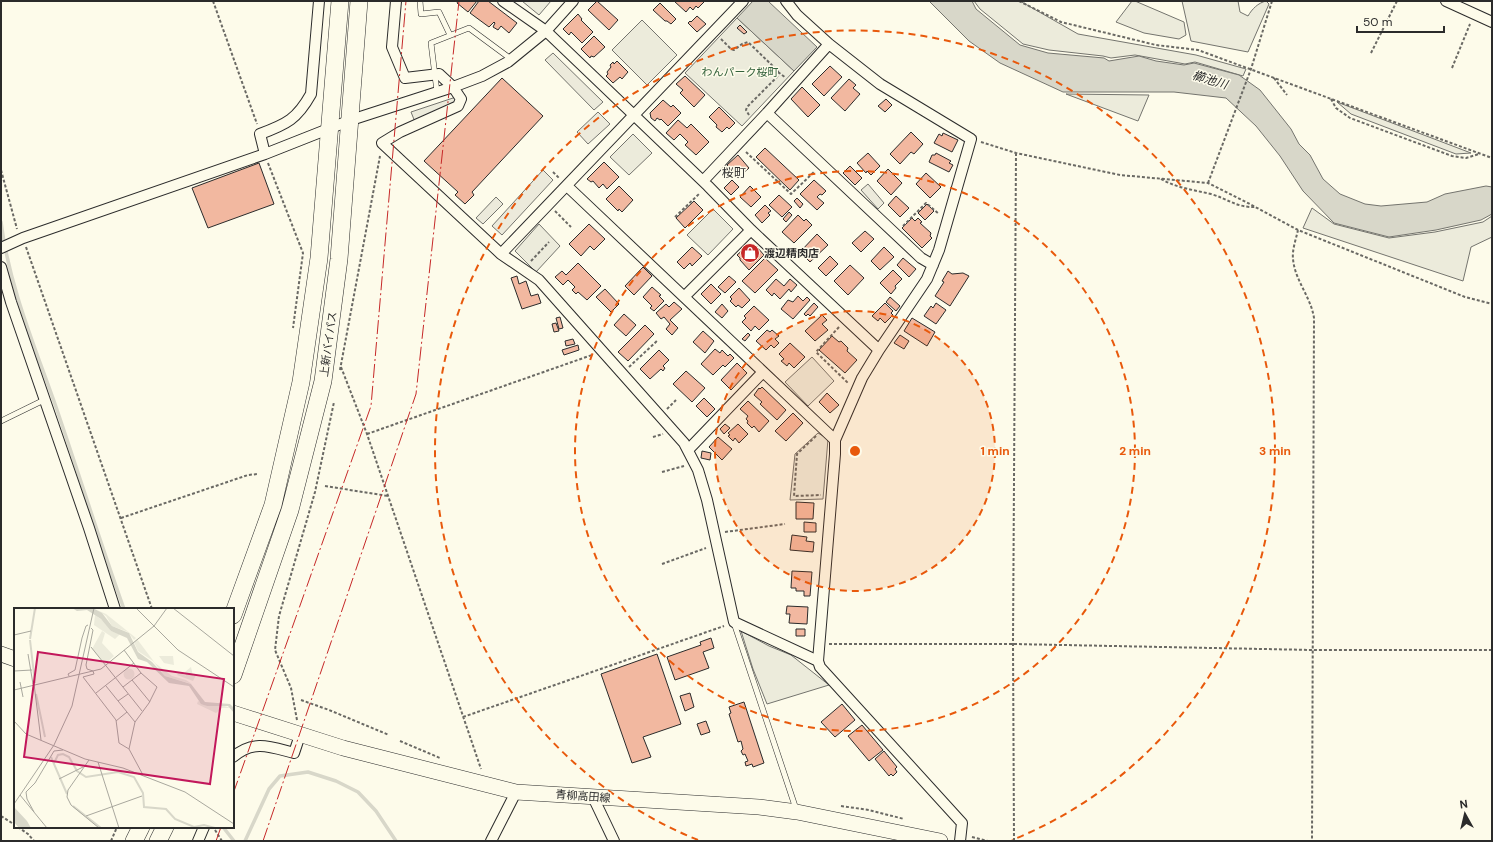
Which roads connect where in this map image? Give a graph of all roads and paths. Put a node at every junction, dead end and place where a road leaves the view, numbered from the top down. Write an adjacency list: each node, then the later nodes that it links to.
1 (213, 1): 36 (path)
2 (319, 1): 36 (street)
3 (340, 1): 35 (highway, 上新バイパス)
4 (359, 1): 33 (highway, 上新バイパス)
5 (396, 1): 25 (street)
6 (420, 1): 19 (lane)
7 (503, 1): 17 (street)
8 (573, 1): 17 (street)
9 (743, 1): 18 (street)
10 (786, 1): 20 (street)
11 (1019, 1): 24 (path)
12 (1272, 1): 24 (path)
13 (1397, 1): 21 (path)
14 (1446, 1): 15 (street)
15 (1474, 14): 16 (street); 23 (path)
16 (1492, 22)
17 (546, 31): 22 (street); 32 (street)
18 (714, 32): 32 (street); 34 (path)
19 (450, 35): 22 (lane); 25 (lane)
20 (829, 44): 31 (street); 37 (street)
21 (1371, 53)
22 (511, 60): 27 (street)
23 (1452, 68)
24 (1251, 69): 26 (path); 48 (path)
25 (436, 74): 27 (street); 28 (lane)
26 (1274, 77): 29 (path); 30 (path)
27 (453, 87): 28 (street); 38 (street)
28 (437, 92): 33 (street)
29 (1287, 95)
30 (1330, 98): 42 (path); 42 (path)
31 (767, 113): 34 (street); 44 (street)
32 (634, 115): 47 (street); 49 (street)
33 (350, 120): 35 (street); 106 (highway, 上新バイパス)
34 (758, 123): 39 (street)
35 (330, 128): 41 (street); 97 (highway, 上新バイパス)
36 (260, 134): 41 (street)
37 (971, 138): 40 (path); 53 (street)
38 (382, 143): 61 (street); 72 (path)
39 (738, 144): 44 (path); 47 (street)
40 (1016, 153): 46 (path); 100 (path)
41 (265, 154): 58 (street); 68 (path)
42 (1480, 154): 43 (path)
43 (1492, 158)
44 (821, 164): 57 (street)
45 (1, 170): 58 (path)
46 (1160, 178): 48 (path); 51 (path)
47 (705, 183): 52 (path); 55 (street)
48 (1208, 183): 51 (path)
49 (567, 186): 50 (street); 65 (street)
50 (548, 205): 54 (path); 61 (street)
51 (1256, 207): 56 (path)
52 (675, 217)
53 (948, 221): 57 (path); 62 (street)
54 (571, 227)
55 (751, 230): 65 (street); 67 (street)
56 (1298, 230): 66 (path); 101 (path)
57 (895, 234): 62 (street)
58 (22, 239): 60 (street); 90 (path)
59 (548, 242): 64 (path)
60 (1, 248)
61 (501, 254): 64 (street)
62 (933, 265): 70 (street)
63 (1, 267): 78 (street)
64 (523, 269): 75 (street)
65 (684, 297): 73 (street)
66 (1492, 304)
67 (847, 319): 70 (street); 76 (path)
68 (293, 329)
69 (658, 340): 75 (path)
70 (879, 350): 76 (street)
71 (591, 356): 81 (path)
72 (341, 366): 74 (path); 81 (path)
73 (763, 372): 80 (street); 83 (street)
74 (339, 373)
75 (623, 374): 83 (street)
76 (856, 391): 82 (street)
77 (335, 396): 110 (path)
78 (44, 400): 79 (lane); 95 (street)
79 (1, 421)
80 (824, 430): 82 (street); 88 (path)
81 (367, 434): 89 (path)
82 (835, 440): 88 (street)
83 (688, 450): 84 (street)
84 (695, 464): 85 (path); 92 (street)
85 (662, 472)
86 (258, 474): 90 (path)
87 (325, 486): 89 (path)
88 (832, 494): 105 (street)
89 (388, 496): 109 (path)
90 (121, 518): 96 (path)
91 (785, 524): 92 (path)
92 (714, 534): 93 (street)
93 (717, 545): 94 (path); 98 (street)
94 (662, 564)
95 (115, 608)
96 (152, 608)
97 (234, 612)
98 (734, 622): 105 (street); 109 (path); 118 (lane)
99 (840, 644): 100 (path)
100 (1013, 644): 101 (path); 137 (path)
101 (1313, 650): 102 (path); 138 (path)
102 (1492, 650)
103 (1, 654): 104 (main road)
104 (14, 659)
105 (818, 661): 136 (street)
106 (234, 672)
107 (301, 700): 111 (path)
108 (234, 713): 110 (main road, 青柳高田線)
109 (463, 717): 115 (path)
110 (300, 735): 113 (street); 115 (main road, 青柳高田線)
111 (389, 735)
112 (400, 741): 114 (path)
113 (234, 756)
114 (440, 758)
115 (486, 785): 116 (main road, 青柳高田線)
116 (516, 792): 117 (main road, 青柳高田線); 133 (street)
117 (593, 797): 118 (main road, 青柳高田線); 134 (street)
118 (797, 812): 135 (main road, 青柳高田線)
119 (1, 816): 120 (path)
120 (14, 824)
121 (19, 828): 127 (path)
122 (117, 828): 128 (path)
123 (140, 828): 129 (highway)
124 (164, 828): 130 (highway)
125 (204, 828): 131 (street)
126 (214, 828): 132 (path)
127 (34, 841)
128 (111, 841)
129 (134, 841)
130 (158, 841)
131 (198, 841)
132 (222, 841)
133 (491, 841)
134 (614, 841)
135 (940, 841)
136 (960, 841)
137 (1014, 841)
138 (1312, 841)

